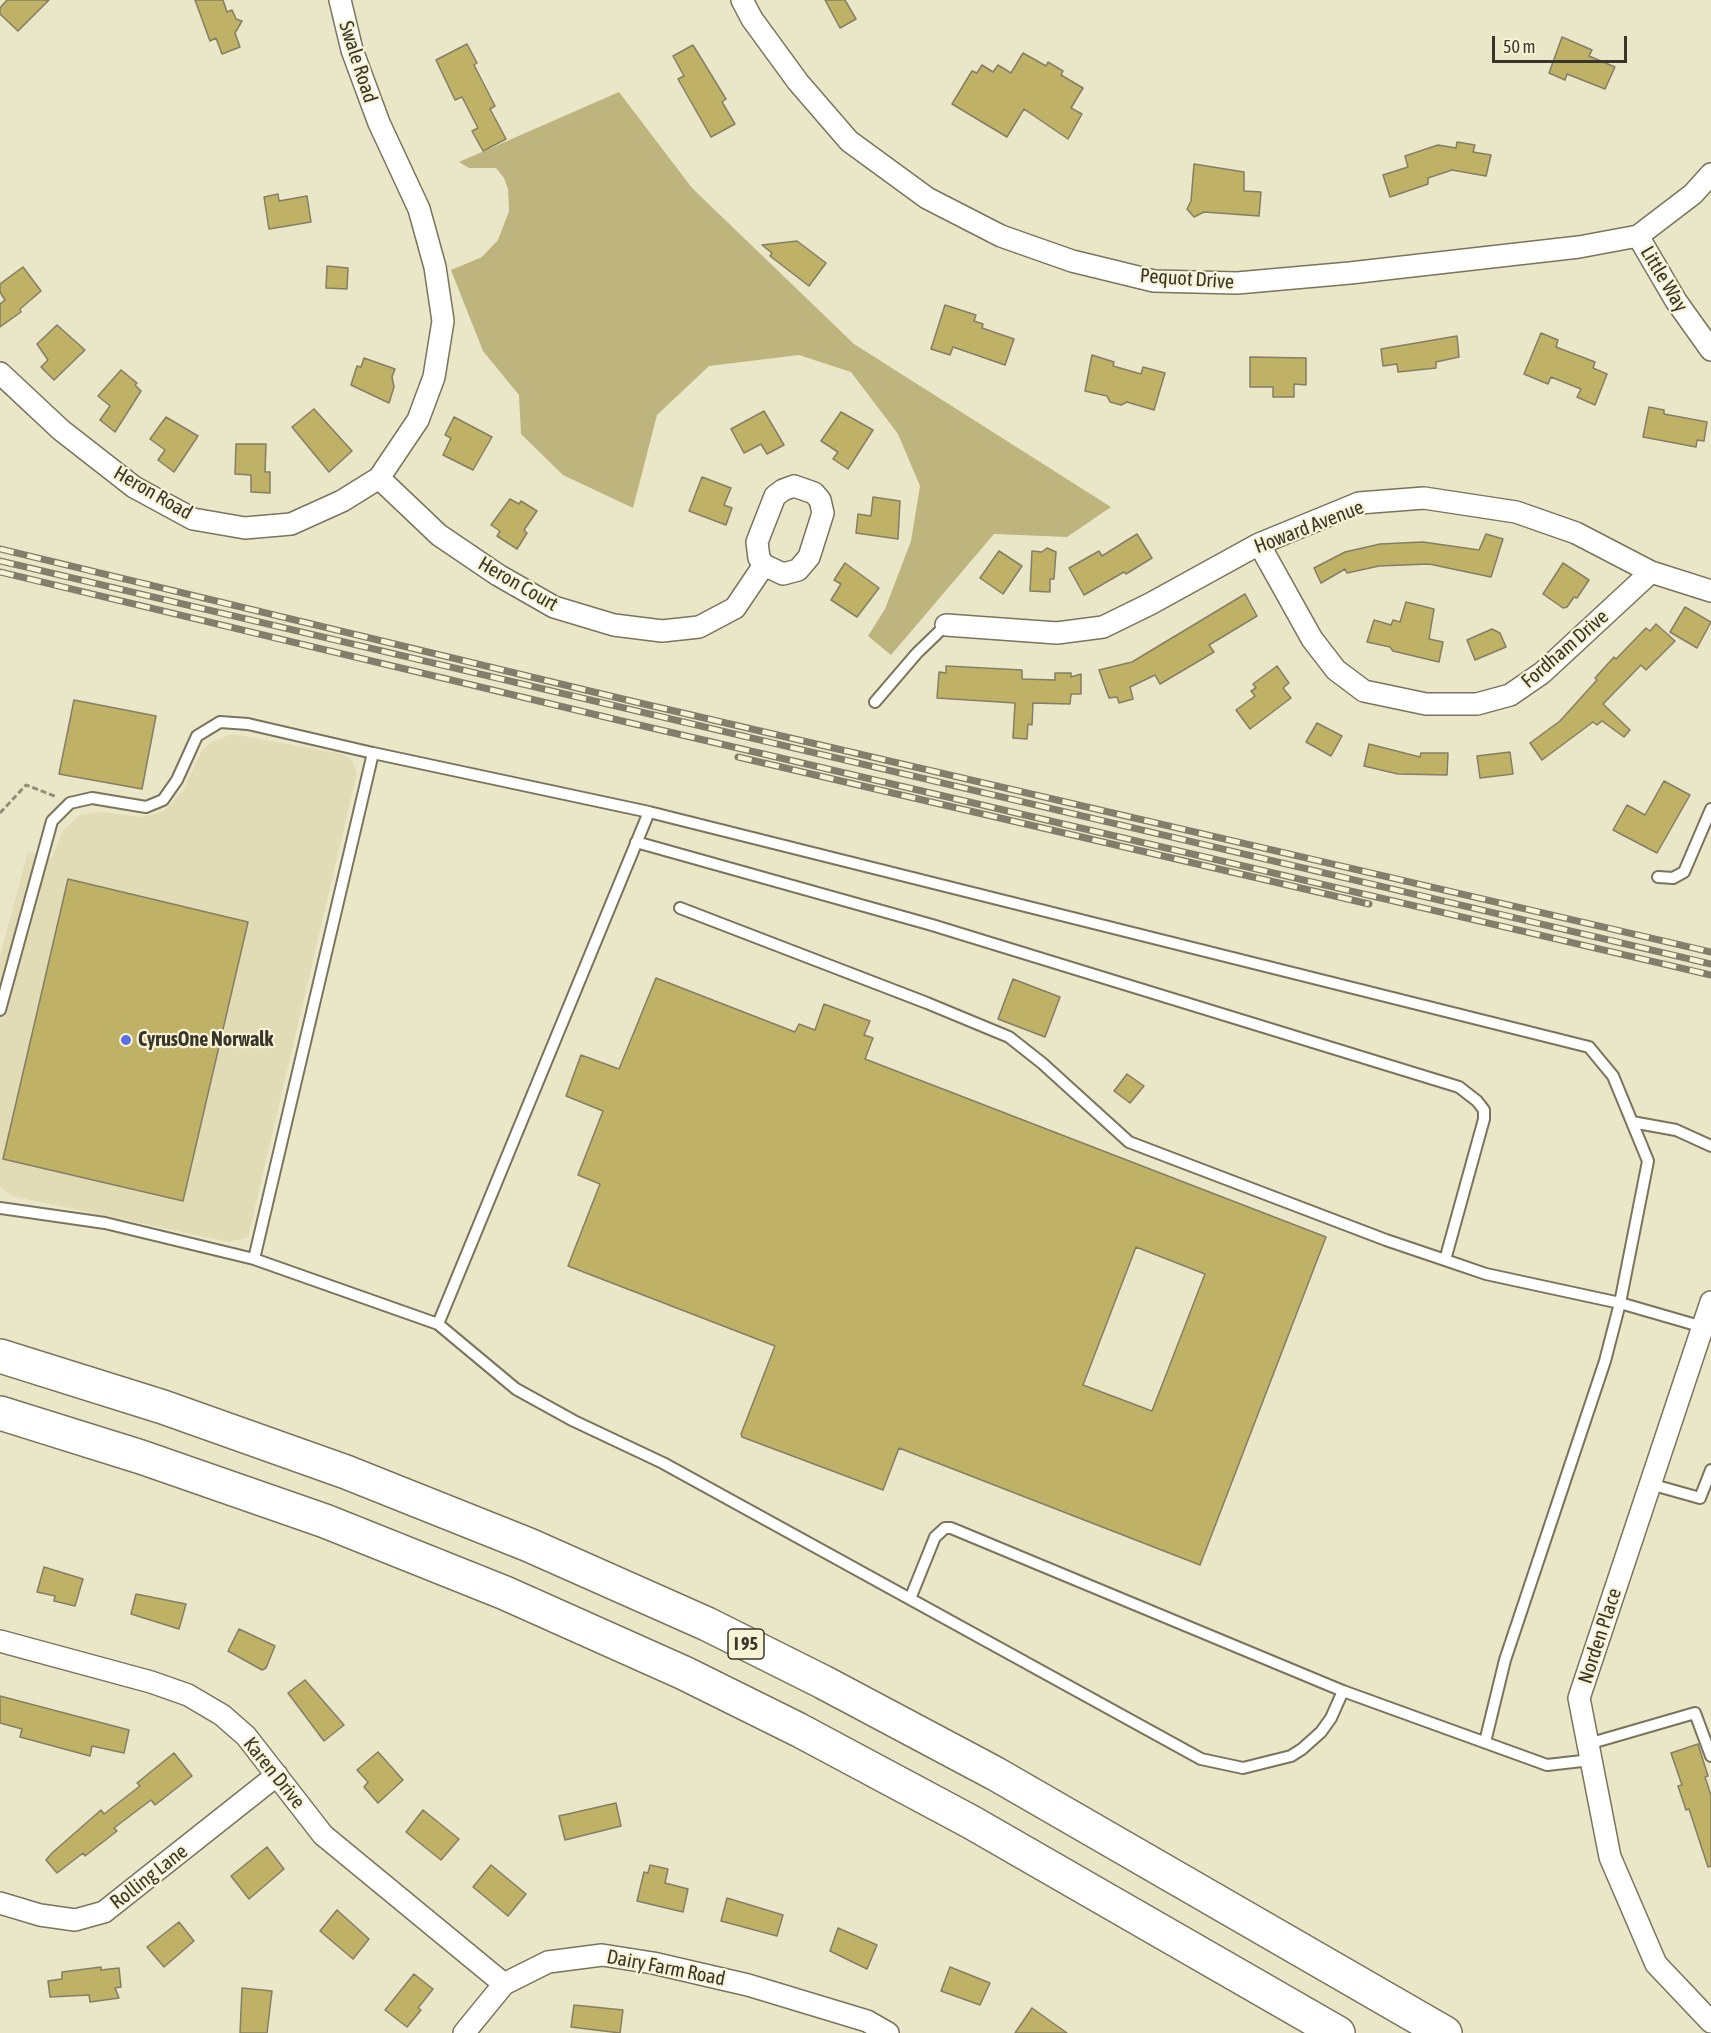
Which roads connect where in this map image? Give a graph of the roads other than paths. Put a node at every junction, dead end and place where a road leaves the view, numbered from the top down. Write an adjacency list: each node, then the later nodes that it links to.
1 (339, 0): 3 (street, Swale Road)
2 (742, 0): 5 (street, Pequot Drive)
3 (379, 123): 8 (street, Heron Road)
4 (1711, 174): 5 (street, Pequot Drive)
5 (1638, 236): 6 (street, Little Way)
6 (1711, 350)
7 (0, 373): 8 (street, Heron Road)
8 (379, 478): 10 (street, Heron Court)
9 (1259, 544): 11 (street, Howard Avenue); 11 (street, Fordham Drive); 13 (street, Howard Avenue)
10 (764, 565)
11 (1651, 572): 12 (street, Howard Avenue)
12 (1711, 591)
13 (946, 625): 14 (lane)
14 (875, 702)
15 (373, 753): 17 (lane); 21 (lane); 25 (lane)
16 (1711, 809): 19 (lane)
17 (649, 812): 18 (lane); 22 (lane)
18 (636, 842): 26 (lane); 29 (lane)
19 (1658, 878)
20 (680, 908): 26 (lane)
21 (0, 1010)
22 (1632, 1122): 23 (lane); 28 (lane)
23 (1711, 1146)
24 (0, 1208): 25 (lane)
25 (254, 1259): 29 (lane)
26 (1445, 1260): 28 (lane)
27 (1711, 1302): 30 (street, Norden Place)
28 (1620, 1303): 30 (lane); 38 (lane)
29 (438, 1324): 35 (lane)
30 (1703, 1327): 34 (street, Norden Place)
31 (0, 1356): 48 (highway, I 95)
32 (0, 1413): 47 (highway)
33 (1711, 1470): 34 (lane)
34 (1650, 1484): 39 (street, Norden Place)
35 (910, 1599): 37 (lane); 37 (lane)
36 (0, 1641): 41 (street, Karen Drive)
37 (1343, 1691): 38 (lane)
38 (1485, 1742): 39 (lane)
39 (1589, 1752): 40 (lane); 44 (street, Norden Place)
40 (1711, 1756)
41 (277, 1775): 42 (street, Rolling Lane); 43 (street, Karen Drive)
42 (0, 1903)
43 (504, 1984): 45 (street, Dairy Farm Road); 46 (street, Dairy Farm Road)
44 (1711, 2022)
45 (464, 2033)
46 (888, 2033)
47 (1338, 2033)
48 (1445, 2033)

